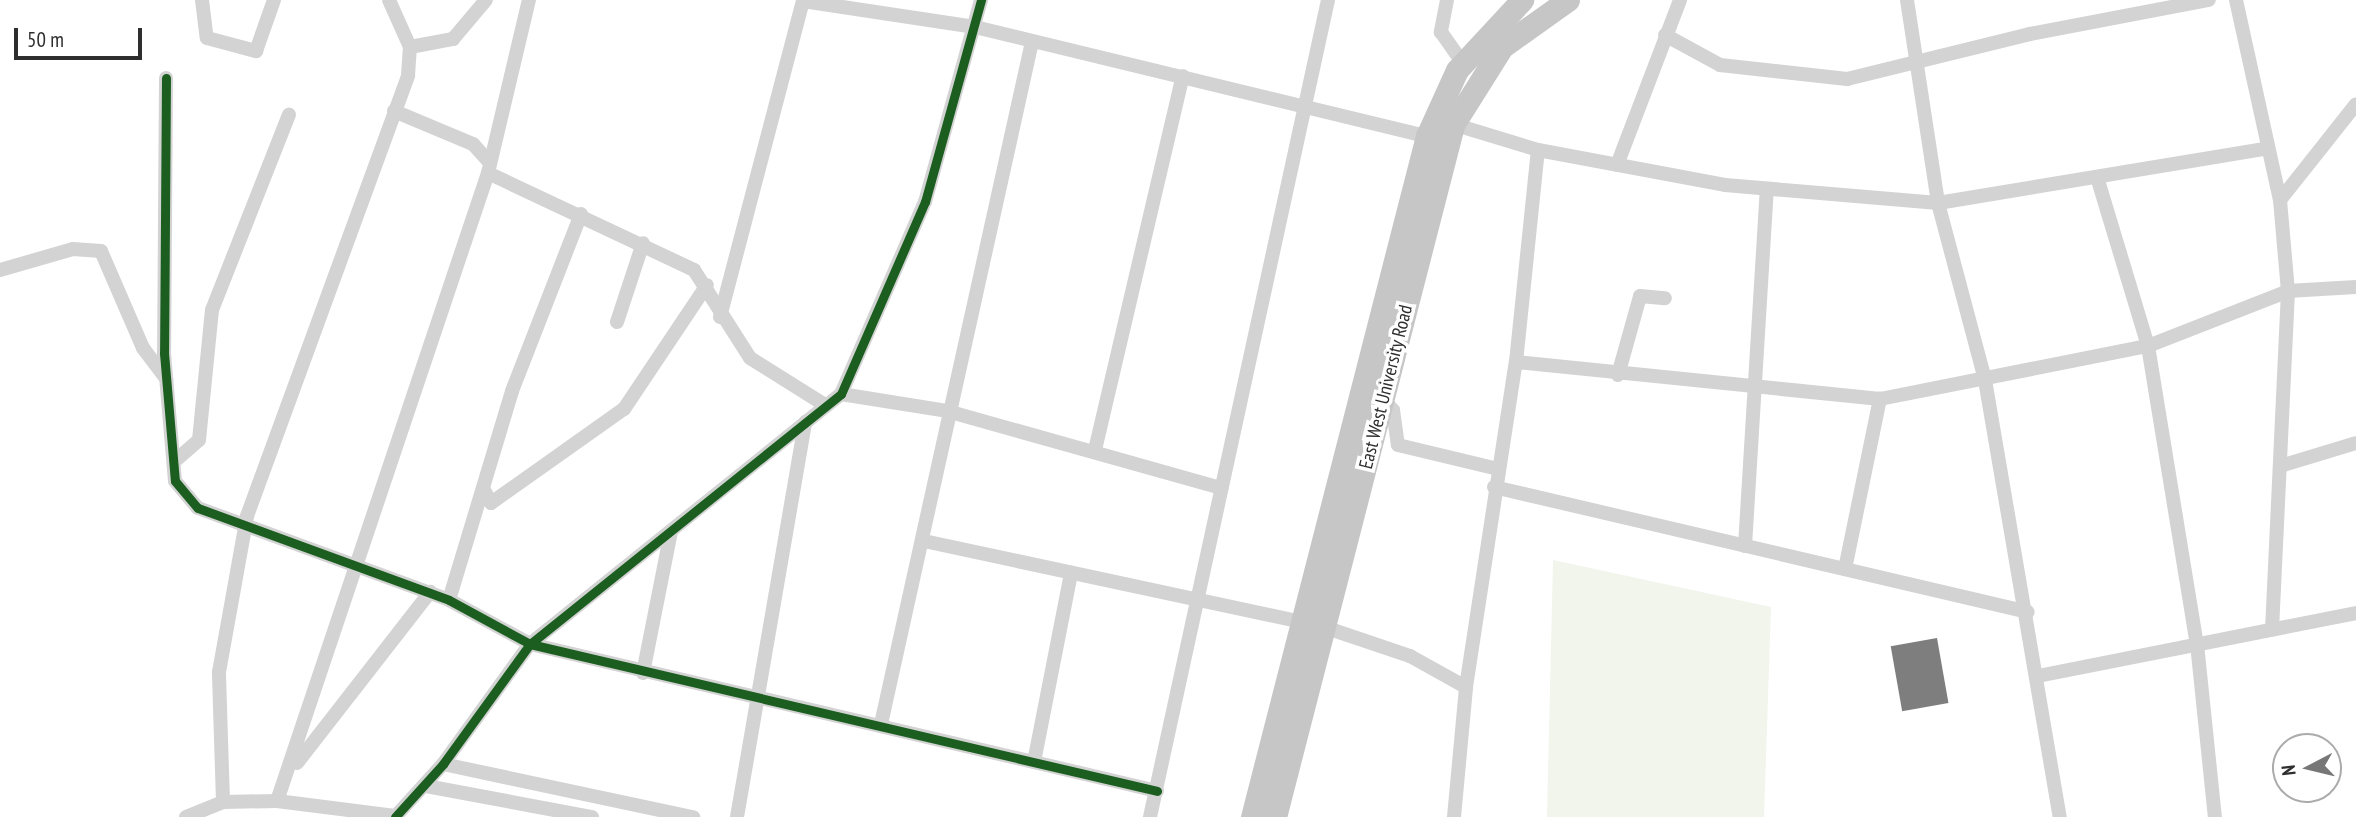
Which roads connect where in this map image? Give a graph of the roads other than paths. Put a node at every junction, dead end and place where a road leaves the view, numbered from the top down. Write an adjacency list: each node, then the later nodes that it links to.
1 (202, 0): 2 (street)
2 (274, 0)
3 (389, 0): 19 (street)
4 (486, 0): 19 (street)
5 (529, 0): 32 (street)
6 (981, 0): 16 (street)
7 (1328, 0): 25 (street)
8 (1447, 0): 20 (street)
9 (1521, 0): 20 (main road, East West University Road)
10 (1568, 0): 28 (main road, East West University Road)
11 (1680, 0): 17 (street)
12 (1907, 0): 21 (street)
13 (2209, 0): 21 (street)
14 (2236, 0): 29 (street)
15 (803, 1): 16 (street); 44 (street)
16 (975, 27): 18 (street); 52 (street)
17 (1665, 35): 21 (street); 31 (street)
18 (1032, 42): 22 (street); 56 (street)
19 (410, 47): 26 (street)
20 (1463, 63): 28 (main road, East West University Road)
21 (1920, 64): 36 (street)
22 (1183, 76): 25 (street); 59 (street)
23 (166, 78): 49 (street)
24 (2356, 104): 35 (street)
25 (1307, 105): 28 (street); 65 (street)
26 (394, 111): 32 (street); 66 (street)
27 (289, 115): 60 (street)
28 (1438, 126): 30 (street); 53 (main road, East West University Road); 78 (main road, East West University Road)
29 (2265, 149): 33 (street); 35 (street)
30 (1538, 150): 31 (street); 47 (street)
31 (1617, 165): 34 (street)
32 (489, 168): 37 (street); 70 (street)
33 (2097, 177): 36 (street); 46 (street)
34 (1767, 191): 36 (street); 51 (street)
35 (2280, 201): 42 (street)
36 (1938, 203): 50 (street)
37 (581, 214): 38 (street); 64 (street)
38 (643, 243): 40 (street); 45 (street)
39 (0, 270): 49 (street)
40 (707, 285): 44 (street); 64 (street)
41 (2356, 287): 42 (street)
42 (2288, 291): 46 (street); 61 (street)
43 (1665, 298): 48 (street)
44 (720, 317): 55 (street)
45 (617, 322)
46 (2148, 346): 50 (street); 81 (street)
47 (1516, 362): 48 (street); 62 (street)
48 (1618, 375): 51 (street)
49 (167, 380): 60 (street)
50 (1985, 380): 54 (street); 76 (street)
51 (1752, 390): 54 (street); 69 (street)
52 (841, 394): 55 (street); 56 (street)
53 (1383, 399): 62 (street); 78 (main road, East West University Road)
54 (1880, 400): 71 (street)
55 (825, 405): 57 (street)
56 (947, 411): 59 (street); 68 (street)
57 (805, 422): 67 (street); 85 (street)
58 (2356, 443): 61 (street)
59 (1095, 450): 65 (street)
60 (176, 460): 66 (street)
61 (2280, 466): 79 (street)
62 (1498, 469): 63 (street)
63 (1494, 487): 69 (street); 84 (street)
64 (483, 488): 74 (street)
65 (1221, 488): 75 (street)
66 (245, 527): 70 (street); 93 (street)
67 (671, 532): 80 (street); 82 (street)
68 (924, 541): 72 (street); 86 (street)
69 (1745, 546): 71 (street)
70 (357, 568): 73 (street); 89 (street)
71 (1845, 569): 76 (street)
72 (1071, 573): 75 (street); 87 (street)
73 (430, 592): 74 (street); 89 (street)
74 (449, 600): 80 (street)
75 (1202, 601): 78 (street); 91 (street)
76 (2028, 612): 83 (street)
77 (2356, 613): 79 (street)
78 (1313, 624): 84 (street); 101 (main road, East West University Road); 102 (main road, East West University Road)
79 (2272, 630): 81 (street)
80 (530, 644): 82 (street); 88 (street)
81 (2197, 644): 83 (street); 105 (street)
82 (643, 673): 85 (street)
83 (2038, 676): 104 (street)
84 (1466, 687): 103 (street)
85 (761, 698): 86 (street); 99 (street)
86 (881, 724): 87 (street)
87 (1034, 762): 91 (street)
88 (443, 764): 90 (street); 98 (street)
89 (290, 772): 92 (street)
90 (426, 786): 96 (street); 97 (street)
91 (1157, 791): 100 (street)
92 (277, 801): 93 (street); 94 (street)
93 (223, 802): 95 (street)
94 (321, 813): 96 (street)
95 (186, 817)
96 (395, 817)
97 (592, 817)
98 (693, 817)
99 (737, 817)
100 (1150, 817)
101 (1252, 817)
102 (1275, 817)
103 (1454, 817)
104 (2060, 817)
105 (2215, 817)

